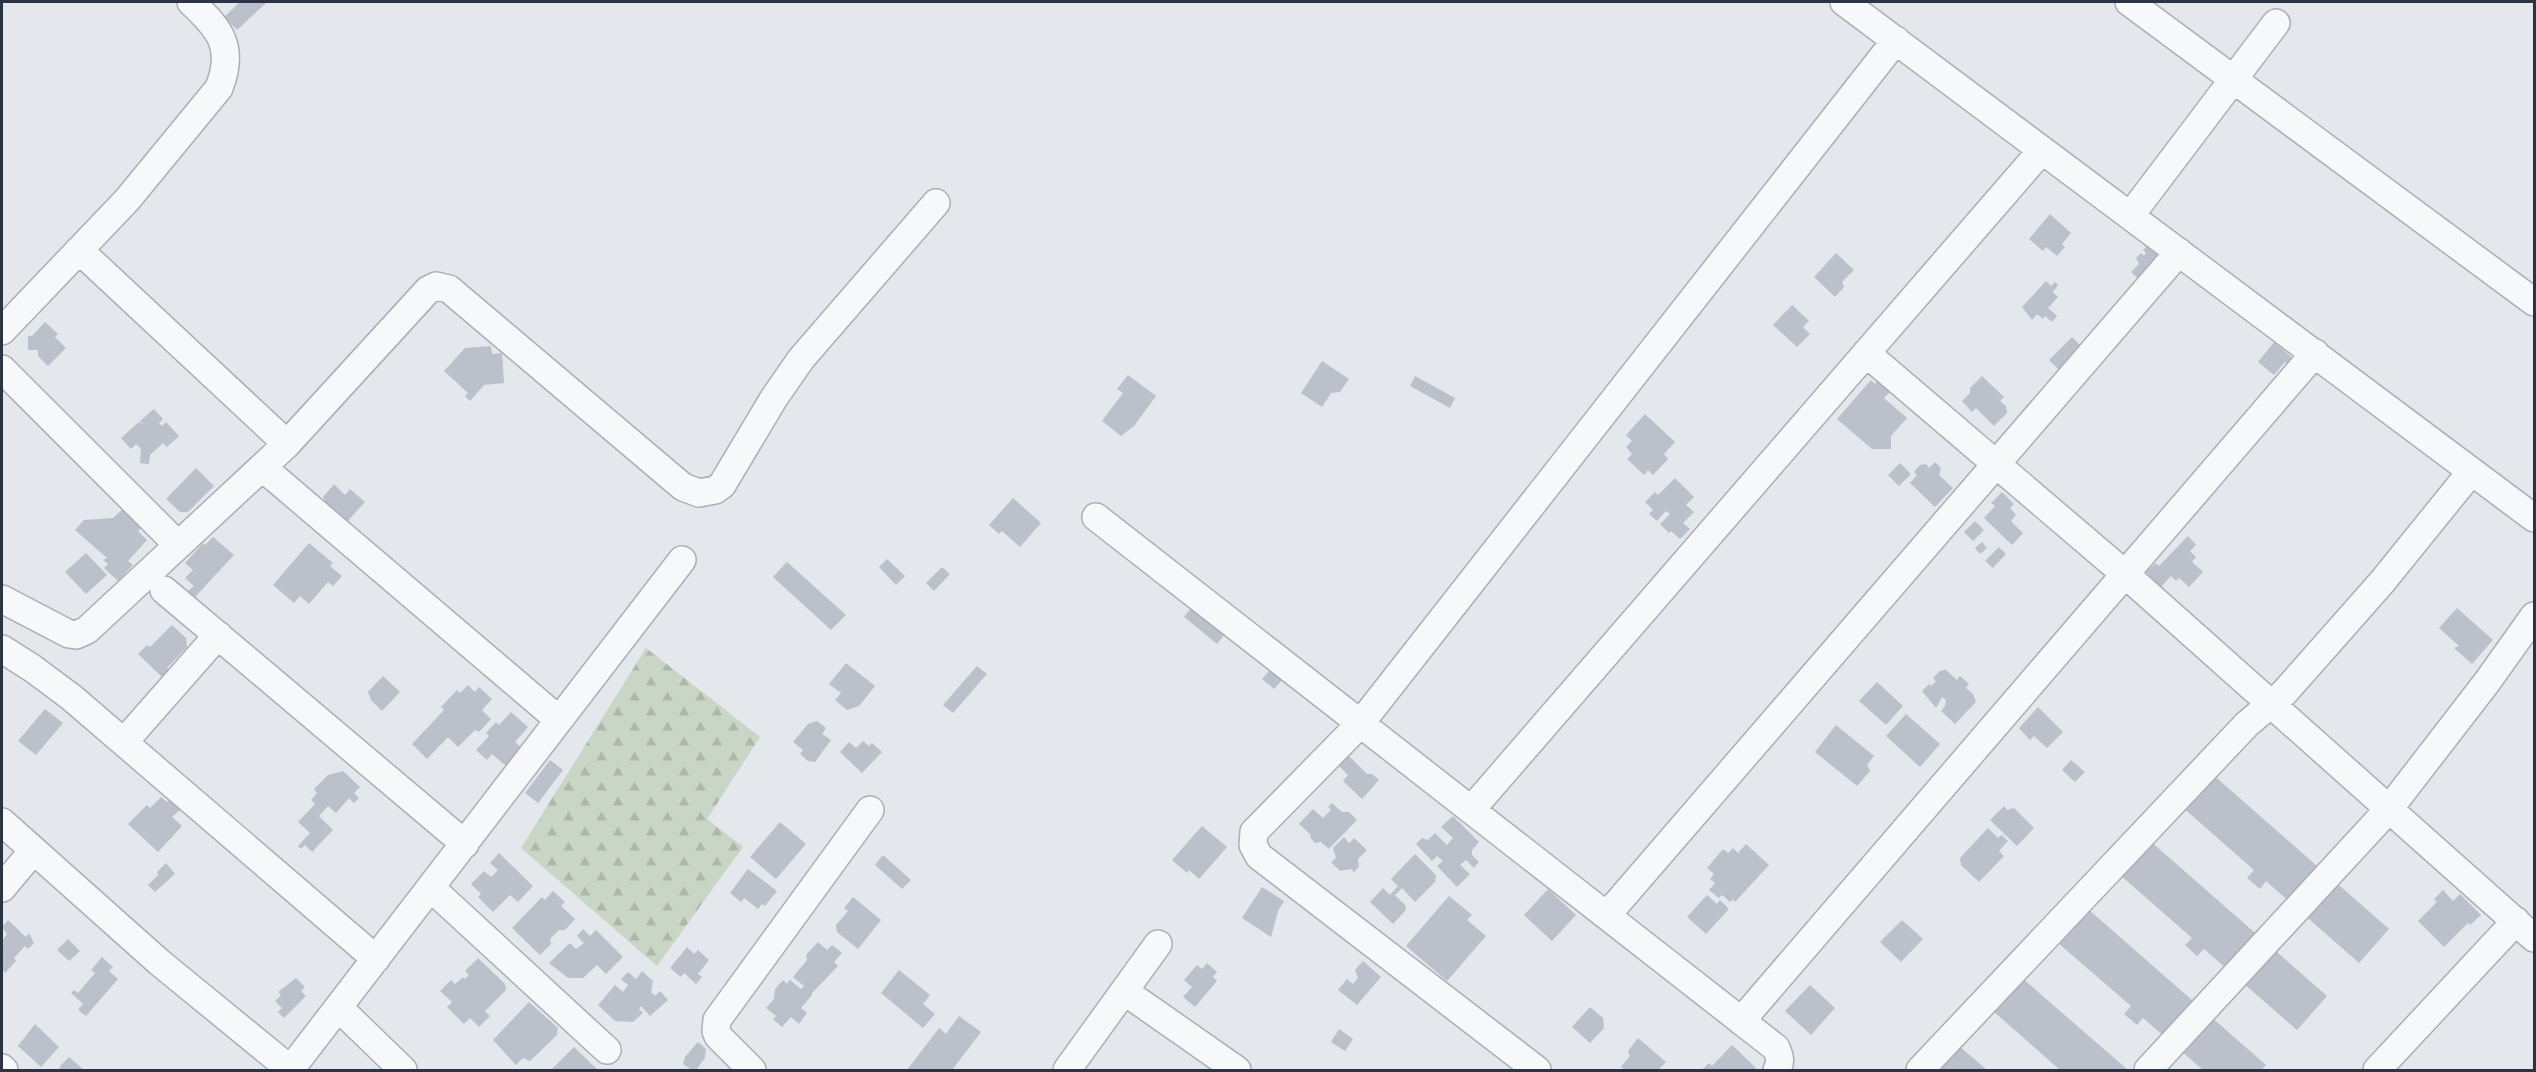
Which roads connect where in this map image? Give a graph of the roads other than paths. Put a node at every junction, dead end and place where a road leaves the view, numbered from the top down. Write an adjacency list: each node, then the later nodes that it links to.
1 (191, 2): 10 (street)
2 (1844, 2): 5 (street)
3 (2129, 2): 6 (street)
4 (2276, 23): 6 (street)
5 (1896, 40): 7 (street); 33 (street)
6 (2234, 79): 9 (street); 12 (street)
7 (2042, 150): 9 (street); 14 (street)
8 (936, 203): 17 (street)
9 (2130, 216): 11 (street)
10 (80, 250): 13 (street); 17 (street)
11 (2179, 252): 15 (street); 18 (street)
12 (2535, 302)
13 (2, 331)
14 (1866, 353): 18 (street); 37 (street)
15 (2315, 353): 20 (street); 25 (street)
16 (2, 369): 23 (street)
17 (287, 444): 19 (street)
18 (1996, 464): 25 (street); 43 (street)
19 (262, 467): 23 (street); 32 (street)
20 (2471, 472): 22 (street); 31 (street)
21 (1096, 517): 33 (street)
22 (2535, 518)
23 (178, 545): 27 (street)
24 (682, 560): 32 (street)
25 (2125, 574): 31 (street); 49 (street)
26 (164, 590): 29 (street)
27 (2, 599)
28 (2535, 616): 35 (street)
29 (218, 635): 34 (street); 39 (street)
30 (2, 649): 34 (street)
31 (2270, 704): 35 (street); 58 (street)
32 (559, 720): 39 (street)
33 (1360, 724): 37 (street); 56 (street)
34 (124, 742): 46 (street)
35 (2389, 809): 44 (street); 59 (street)
36 (870, 810): 53 (street)
37 (1470, 810): 43 (street)
38 (2, 822): 40 (street)
39 (465, 844): 42 (street)
40 (33, 851): 41 (street); 51 (street)
41 (2, 888)
42 (431, 888): 46 (street); 50 (street)
43 (1607, 915): 49 (street)
44 (2525, 930): 60 (street)
45 (1158, 944): 47 (street)
46 (376, 959): 48 (street)
47 (1124, 991): 54 (street); 55 (street)
48 (339, 1008): 51 (street); 52 (street)
49 (1741, 1021): 57 (street)
50 (607, 1050)
51 (291, 1070)
52 (403, 1071)
53 (752, 1071)
54 (1067, 1071)
55 (1237, 1071)
56 (1537, 1071)
57 (1777, 1071)
58 (1920, 1071)
59 (2148, 1071)
60 (2377, 1071)

